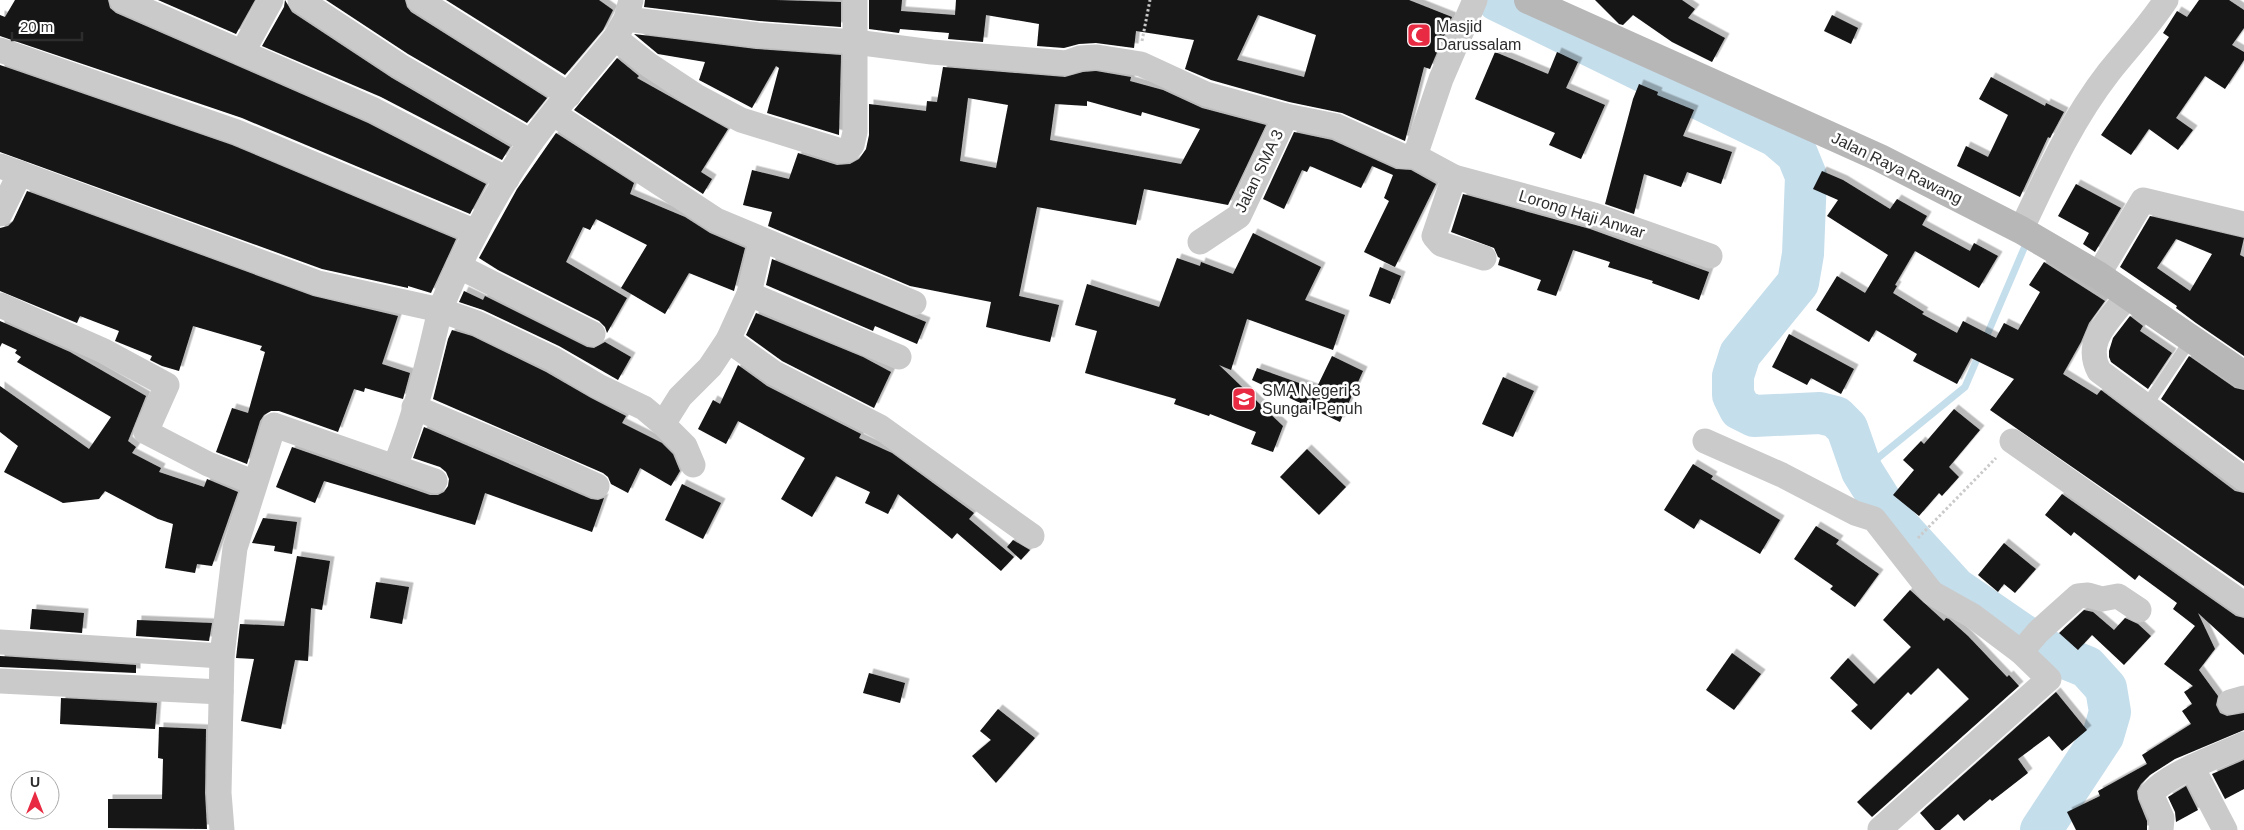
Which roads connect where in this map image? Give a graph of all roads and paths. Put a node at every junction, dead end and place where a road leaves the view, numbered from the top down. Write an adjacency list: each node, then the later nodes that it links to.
1 (122, 0): 13 (street)
2 (271, 0): 13 (street)
3 (300, 0): 18 (street)
4 (419, 0): 15 (street)
5 (855, 0): 11 (street)
6 (1150, 0): 14 (path)
7 (1528, 0): 25 (main road, Jalan Raya Rawang)
8 (2166, 0): 25 (street)
9 (1474, 2): 19 (street)
10 (623, 13): 11 (street); 11 (street); 15 (street)
11 (855, 42): 14 (street)
12 (0, 50): 26 (street)
13 (242, 54): 22 (street)
14 (1141, 64): 17 (street)
15 (569, 95): 16 (street)
16 (554, 114): 18 (street); 27 (street)
17 (1286, 116): 19 (street, Jalan SMA 3); 28 (street, Jalan SMA 3)
18 (531, 142): 22 (street)
19 (1415, 156): 21 (street, Lorong Haji Anwar)
20 (10, 169): 23 (street); 37 (street)
21 (1454, 177): 29 (street, Lorong Haji Anwar); 30 (street)
22 (507, 179): 26 (street)
23 (0, 214)
24 (2244, 224): 32 (street)
25 (2021, 230): 32 (main road, Jalan Raya Rawang)
26 (476, 232): 31 (street)
27 (761, 241): 33 (street); 35 (street)
28 (1200, 242)
29 (1710, 256)
30 (1484, 258)
31 (458, 266): 37 (street); 38 (street)
32 (2098, 275): 34 (main road, Jalan Raya Rawang)
33 (749, 294): 40 (street); 41 (street)
34 (2128, 295): 39 (main road, Jalan Raya Rawang); 43 (street)
35 (914, 303)
36 (0, 305): 52 (street)
37 (440, 310): 44 (street); 45 (street)
38 (593, 334)
39 (2191, 338): 42 (main road, Jalan Raya Rawang); 43 (lane)
40 (728, 340): 45 (street); 54 (street)
41 (899, 357)
42 (2244, 375)
43 (2146, 406): 50 (street)
44 (414, 407): 49 (street); 53 (street)
45 (663, 424): 48 (street)
46 (1705, 441): 59 (street)
47 (2012, 441): 55 (path); 56 (street)
48 (693, 465)
49 (395, 466): 51 (street); 52 (street)
50 (2244, 479)
51 (435, 481)
52 (255, 483): 60 (street)
53 (597, 486)
54 (1032, 536)
55 (1920, 536)
56 (2244, 604)
57 (2139, 610): 59 (street)
58 (0, 642): 60 (street)
59 (2028, 643): 66 (street)
60 (222, 656): 62 (street)
61 (0, 681): 62 (street)
62 (221, 692): 65 (street)
63 (2244, 744): 64 (street)
64 (2192, 767): 67 (street); 68 (street)
65 (222, 830)
66 (1881, 830)
67 (2161, 830)
68 (2224, 830)

